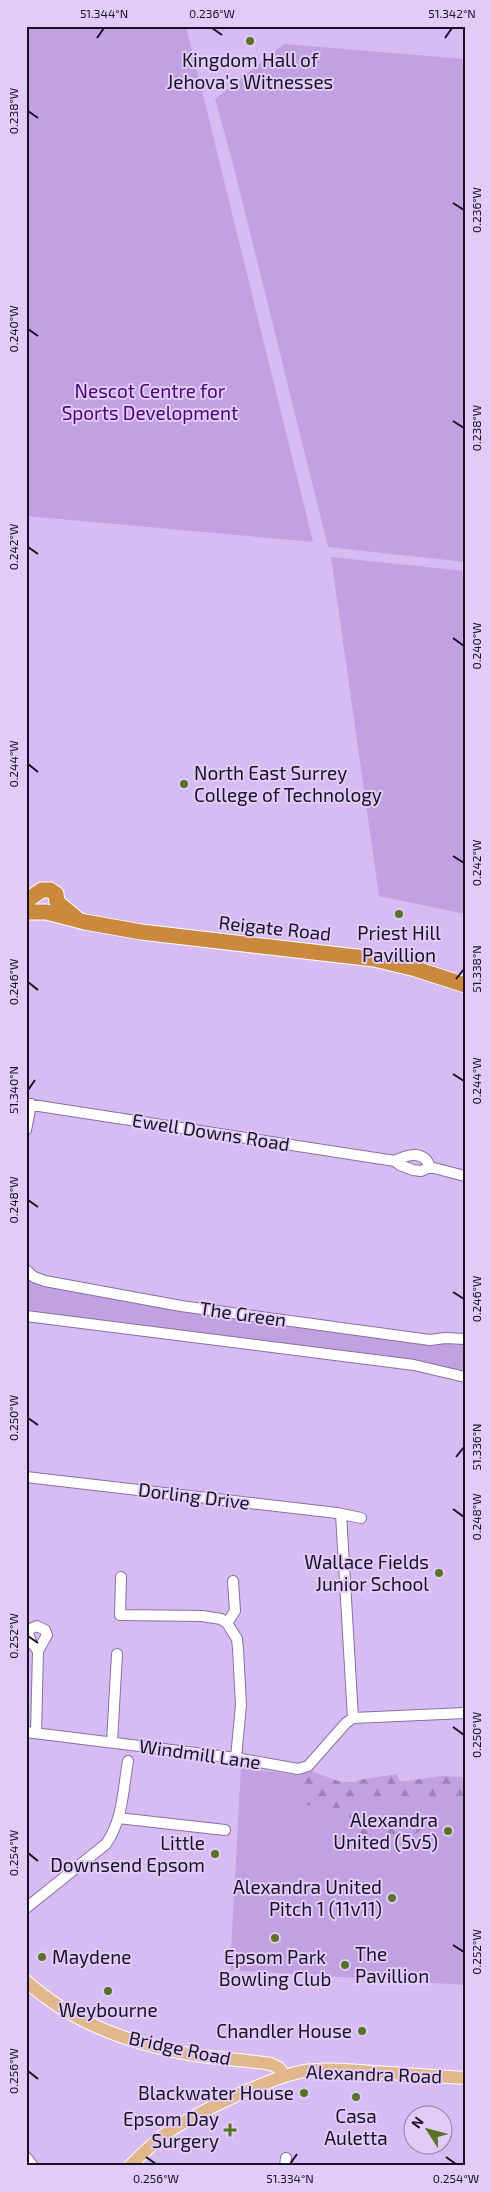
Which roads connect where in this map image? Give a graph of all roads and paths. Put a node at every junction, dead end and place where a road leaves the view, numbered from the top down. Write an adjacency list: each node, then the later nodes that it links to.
1 (31, 898): 2 (highway)
2 (49, 908): 3 (highway); 4 (highway, Reigate Road)
3 (26, 912)
4 (465, 985)
5 (28, 1104): 6 (street); 7 (street, Ewell Downs Road)
6 (26, 1130)
7 (395, 1161): 8 (street, Ewell Downs Road); 8 (street, Ewell Downs Road)
8 (430, 1168): 9 (street, Ewell Downs Road)
9 (465, 1176)
10 (26, 1270): 12 (street, The Green)
11 (26, 1316): 13 (street, The Green)
12 (465, 1339)
13 (465, 1377)
14 (26, 1477): 15 (street, Dorling Drive)
15 (340, 1514): 16 (street, Dorling Drive); 23 (street)
16 (361, 1518)
17 (121, 1576): 19 (street)
18 (233, 1581): 19 (street)
19 (227, 1623): 26 (street)
20 (38, 1651): 24 (street)
21 (117, 1654): 25 (street)
22 (465, 1713): 23 (street)
23 (353, 1718): 26 (street, Windmill Lane)
24 (31, 1733): 25 (street, Windmill Lane)
25 (112, 1742): 26 (street, Windmill Lane)
26 (236, 1758)
27 (128, 1761): 28 (street)
28 (118, 1818): 29 (street); 30 (street)
29 (225, 1830)
30 (26, 1908)
31 (26, 1981): 32 (main road, Bridge Road)
32 (284, 2075): 33 (main road, Alexandra Road); 36 (main road, Alexandra Road)
33 (465, 2078)
34 (26, 2157): 35 (street)
35 (33, 2166)
36 (130, 2166)

